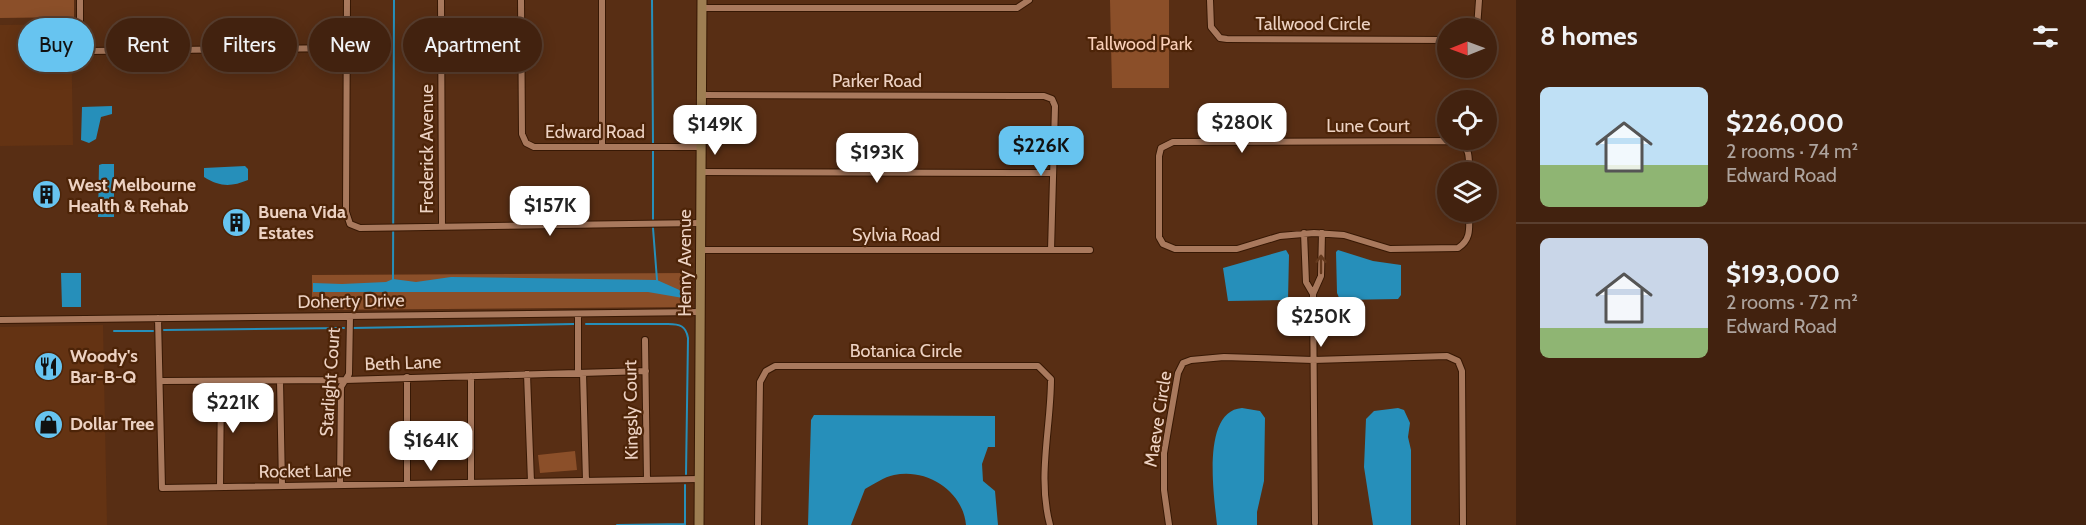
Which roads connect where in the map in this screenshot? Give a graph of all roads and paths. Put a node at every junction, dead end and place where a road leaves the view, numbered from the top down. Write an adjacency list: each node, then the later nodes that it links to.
1 (80, 0): 13 (street)
2 (347, 0): 10 (street)
3 (441, 0): 23 (street, Frederick Avenue)
4 (521, 0): 16 (street, Edward Road)
5 (602, 0): 16 (street)
6 (1029, 0): 9 (street)
7 (1210, 0): 12 (street, Tallwood Circle)
8 (1479, 0): 11 (street)
9 (702, 4): 15 (street, Henry Avenue)
10 (347, 18)
11 (1478, 18)
12 (1437, 40)
13 (309, 48)
14 (347, 72): 23 (street)
15 (702, 95): 17 (street, Henry Avenue); 20 (street, Parker Road)
16 (602, 147): 17 (street, Edward Road)
17 (701, 147): 19 (street, Henry Avenue)
18 (1468, 162): 24 (street, Lune Court)
19 (701, 172): 20 (street); 22 (street, Henry Avenue)
20 (1053, 173): 27 (street)
21 (1469, 222): 25 (street, Lune Court)
22 (701, 223): 23 (street); 26 (street, Henry Avenue)
23 (442, 226)
24 (1304, 233): 25 (street, Lune Court); 29 (street)
25 (1322, 233): 29 (street, one-way to 25)
26 (702, 250): 27 (street, Sylvia Road); 30 (street, Henry Avenue)
27 (1052, 250): 28 (street, Sylvia Road)
28 (1090, 250)
29 (1313, 294): 36 (street)
30 (702, 312): 31 (street, Doherty Drive); 46 (street, Henry Avenue)
31 (578, 314): 32 (street, Doherty Drive); 38 (street)
32 (350, 316): 33 (street, Doherty Drive); 42 (street, Starlight Court)
33 (158, 318): 34 (street, Doherty Drive); 43 (street)
34 (0, 320)
35 (645, 340): 37 (street, Kingsly Court)
36 (1313, 360): 55 (street); 59 (street, Maeve Circle); 60 (street, Maeve Circle)
37 (646, 371): 38 (street, Beth Lane); 47 (street, Kingsly Court)
38 (580, 373): 39 (street, Beth Lane); 48 (street)
39 (527, 374): 40 (street, Beth Lane); 49 (street)
40 (471, 375): 41 (street, Beth Lane); 50 (street)
41 (407, 377): 42 (street, Beth Lane); 51 (street)
42 (345, 380): 45 (street, Beth Lane); 52 (street, Starlight Court)
43 (161, 381): 44 (street, Beth Lane); 54 (street, Rocket Lane)
44 (221, 381): 45 (street, Beth Lane); 54 (street)
45 (280, 381): 53 (street)
46 (700, 479): 47 (street, Rocket Lane); 56 (street, Henry Avenue)
47 (647, 480): 48 (street, Rocket Lane)
48 (586, 481): 49 (street, Rocket Lane)
49 (531, 482): 50 (street, Rocket Lane)
50 (471, 483): 51 (street, Rocket Lane)
51 (408, 484): 52 (street, Rocket Lane)
52 (340, 485): 53 (street, Rocket Lane)
53 (282, 486): 54 (street, Rocket Lane)
54 (220, 487)
55 (1315, 523)
56 (699, 525)
57 (758, 525): 58 (street, Botanica Circle)
58 (1050, 525)
59 (1169, 525)
60 (1463, 525)

